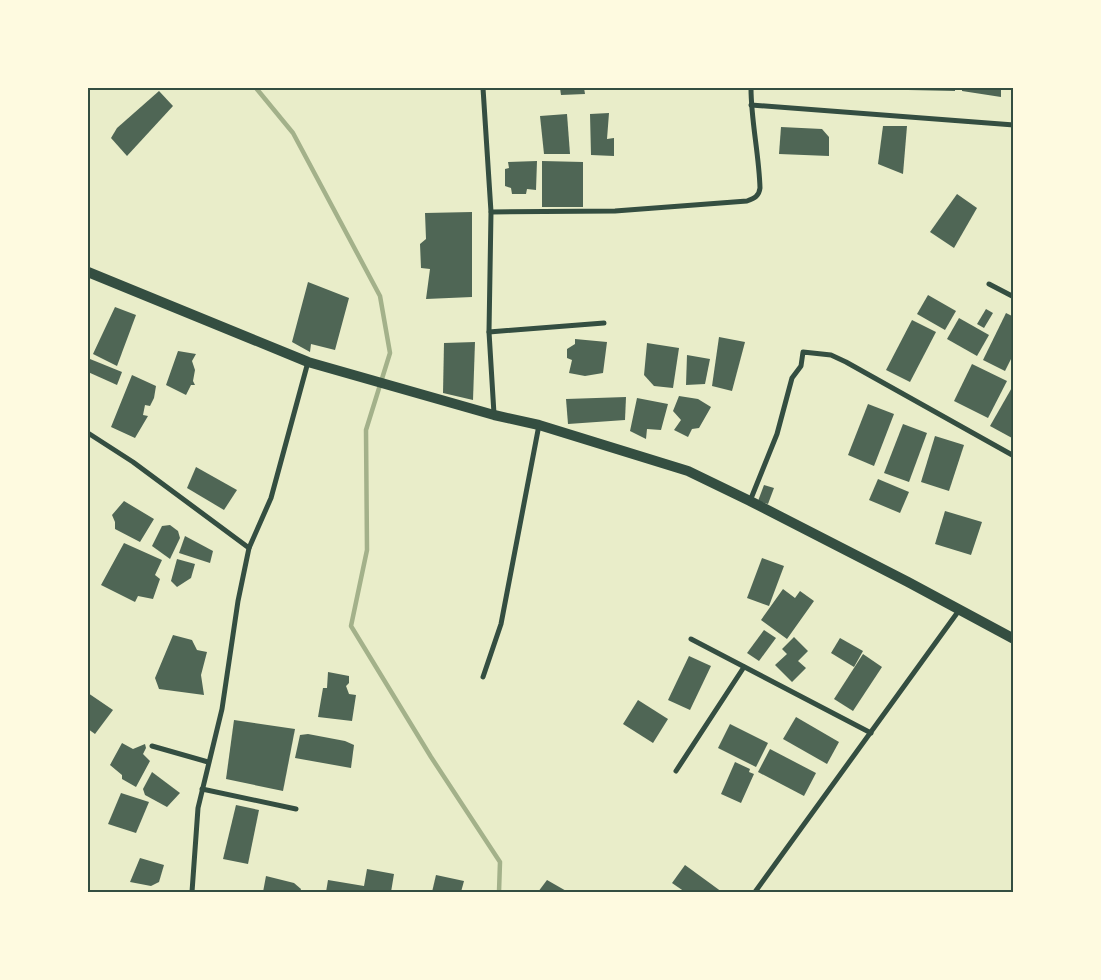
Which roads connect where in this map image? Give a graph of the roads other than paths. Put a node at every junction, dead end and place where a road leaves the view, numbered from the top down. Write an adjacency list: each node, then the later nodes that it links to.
1 (483, 88): 5 (street)
2 (751, 88): 3 (street)
3 (751, 104): 4 (street); 5 (street)
4 (1014, 124)
5 (491, 212): 10 (street)
6 (88, 272): 11 (main road)
7 (989, 284): 8 (street)
8 (1014, 298)
9 (604, 323): 10 (street)
10 (489, 332): 12 (street)
11 (308, 362): 12 (main road); 17 (street)
12 (494, 415): 13 (main road)
13 (539, 424): 16 (main road); 22 (street)
14 (88, 433): 17 (street)
15 (1014, 456): 16 (street)
16 (750, 501): 18 (main road)
17 (249, 548): 25 (street)
18 (960, 609): 20 (main road); 23 (street)
19 (691, 639): 21 (street)
20 (1014, 639)
21 (744, 667): 23 (street); 26 (street)
22 (483, 677)
23 (870, 733): 30 (street)
24 (152, 746): 25 (street)
25 (208, 762): 27 (street)
26 (676, 772)
27 (202, 789): 28 (street); 29 (street)
28 (296, 809)
29 (192, 892)
30 (755, 892)

